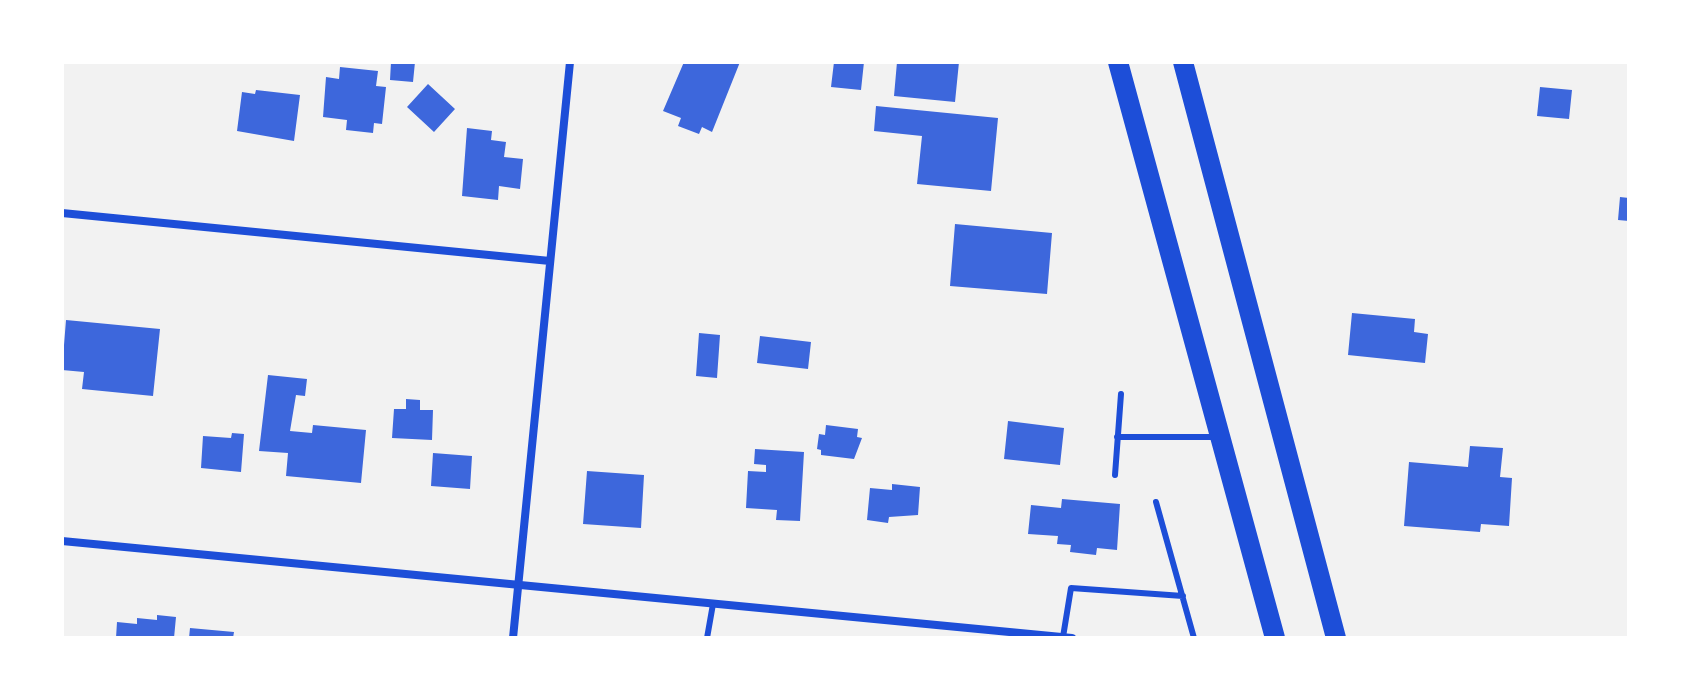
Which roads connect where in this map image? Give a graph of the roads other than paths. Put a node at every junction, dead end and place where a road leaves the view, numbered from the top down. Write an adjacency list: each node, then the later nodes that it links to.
1 (570, 62): 5 (street)
2 (1118, 62): 8 (main road)
3 (1183, 62): 21 (main road)
4 (62, 213): 5 (street)
5 (550, 261): 12 (street)
6 (1121, 394): 7 (lane)
7 (1117, 437): 8 (lane); 9 (lane)
8 (1220, 437): 20 (main road)
9 (1115, 475)
10 (1156, 502): 13 (lane)
11 (62, 541): 12 (street)
12 (519, 585): 14 (street); 16 (street)
13 (1183, 596): 15 (lane); 19 (lane)
14 (713, 604): 15 (street); 17 (lane)
15 (1063, 637): 18 (street)
16 (513, 638)
17 (707, 638)
18 (1072, 638)
19 (1194, 638)
20 (1275, 638)
21 (1336, 638)

